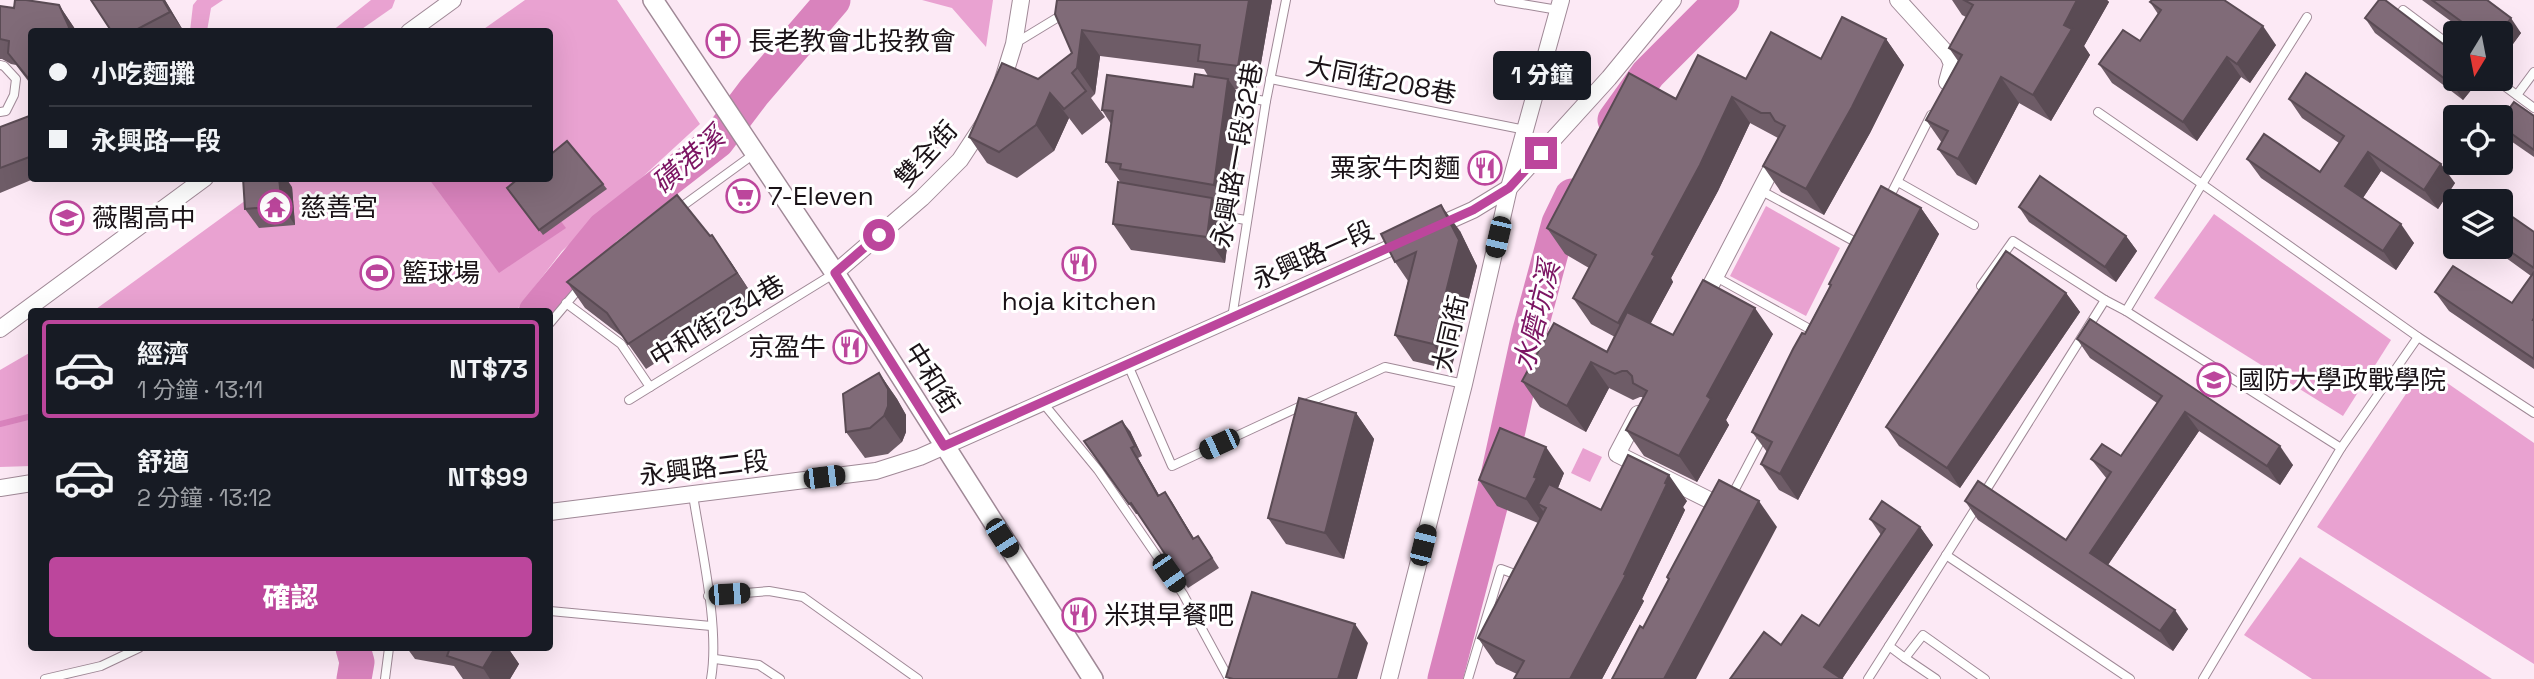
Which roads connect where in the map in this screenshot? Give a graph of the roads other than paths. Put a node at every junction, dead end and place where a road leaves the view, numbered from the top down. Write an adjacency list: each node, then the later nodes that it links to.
1 (453, 0): 12 (street)
2 (653, 0): 28 (street, 中和街)
3 (1021, 0): 14 (street, 雙全街)
4 (1286, 0): 17 (lane, 永興路一段32巷)
5 (1499, 0): 8 (lane)
6 (1673, 0): 33 (street, 永興路一段)
7 (1900, 1): 18 (street)
8 (1560, 5): 27 (street, 大同街)
9 (1076, 6): 14 (lane)
10 (2403, 10): 13 (lane)
11 (2307, 18): 32 (lane)
12 (414, 28)
13 (2443, 40)
14 (1014, 44): 43 (street, 雙全街)
15 (0, 65): 25 (lane)
16 (2533, 75): 21 (lane)
17 (1270, 79): 22 (lane, 永興路一段32巷); 27 (lane, 大同街208巷)
18 (1944, 88)
19 (2512, 91): 21 (lane)
20 (1226, 95): 22 (lane)
21 (2517, 95): 24 (lane)
22 (1266, 101): 38 (lane, 永興路一段32巷)
23 (1935, 107): 31 (lane)
24 (2534, 108)
25 (0, 112)
26 (2098, 112): 32 (lane)
27 (1525, 130): 33 (street, 大同街)
28 (751, 147): 37 (lane); 43 (street, 中和街)
29 (1783, 148): 34 (street)
30 (200, 182): 50 (street)
31 (1898, 182): 35 (lane); 39 (lane)
32 (2202, 184): 51 (lane); 58 (lane)
33 (1509, 188): 52 (street, 永興路一段); 61 (street, 大同街)
34 (1760, 190): 41 (lane); 44 (street)
35 (1886, 204)
36 (1209, 214): 38 (lane)
37 (668, 216)
38 (1246, 220): 52 (lane, 永興路一段32巷)
39 (1974, 225)
40 (1869, 236): 41 (lane)
41 (1863, 247): 42 (lane)
42 (1858, 258)
43 (835, 273): 62 (lane, 中和街234巷); 68 (street, 中和街)
44 (1716, 277): 54 (street); 57 (lane)
45 (590, 278): 48 (lane)
46 (1981, 286): 47 (lane)
47 (2105, 300): 51 (lane); 75 (lane)
48 (566, 303): 53 (lane); 62 (lane, 中和街234巷)
49 (28, 308): 56 (street)
50 (29, 308)
51 (2126, 311): 69 (lane)
52 (1232, 318): 60 (street, 永興路一段)
53 (553, 319)
54 (1693, 320)
55 (1823, 323): 57 (lane)
56 (0, 329)
57 (1818, 333): 59 (lane)
58 (2418, 337): 66 (lane); 69 (lane)
59 (1811, 345)
60 (1128, 365): 61 (lane); 64 (street, 永興路一段)
61 (1464, 384): 92 (street, 大同街)
62 (650, 387): 63 (lane)
63 (629, 400)
64 (1043, 402): 68 (street, 永興路一段); 91 (lane)
65 (1641, 407): 74 (street)
66 (2534, 413)
67 (1767, 429): 74 (lane)
68 (944, 446): 72 (street, 永興路二段); 90 (street, 中和街)
69 (2340, 448): 98 (lane)
70 (28, 484): 71 (street)
71 (0, 488)
72 (693, 495): 73 (street, 永興路二段); 77 (lane)
73 (553, 512)
74 (1722, 514)
75 (1946, 555): 80 (lane); 97 (lane)
76 (1529, 566): 93 (lane)
77 (708, 596): 79 (lane); 89 (lane)
78 (553, 611): 79 (lane)
79 (711, 626): 84 (lane)
80 (1889, 646): 83 (lane); 94 (lane)
81 (133, 651): 85 (lane)
82 (389, 651): 86 (lane)
83 (1905, 658): 95 (lane); 96 (lane)
84 (715, 659): 87 (lane); 88 (lane)
85 (45, 679)
86 (387, 679)
87 (711, 679)
88 (780, 679)
89 (918, 679)
90 (1093, 679)
91 (1229, 679)
92 (1389, 679)
93 (1468, 679)
94 (1868, 679)
95 (1936, 679)
96 (1985, 679)
97 (2130, 679)
98 (2203, 679)

